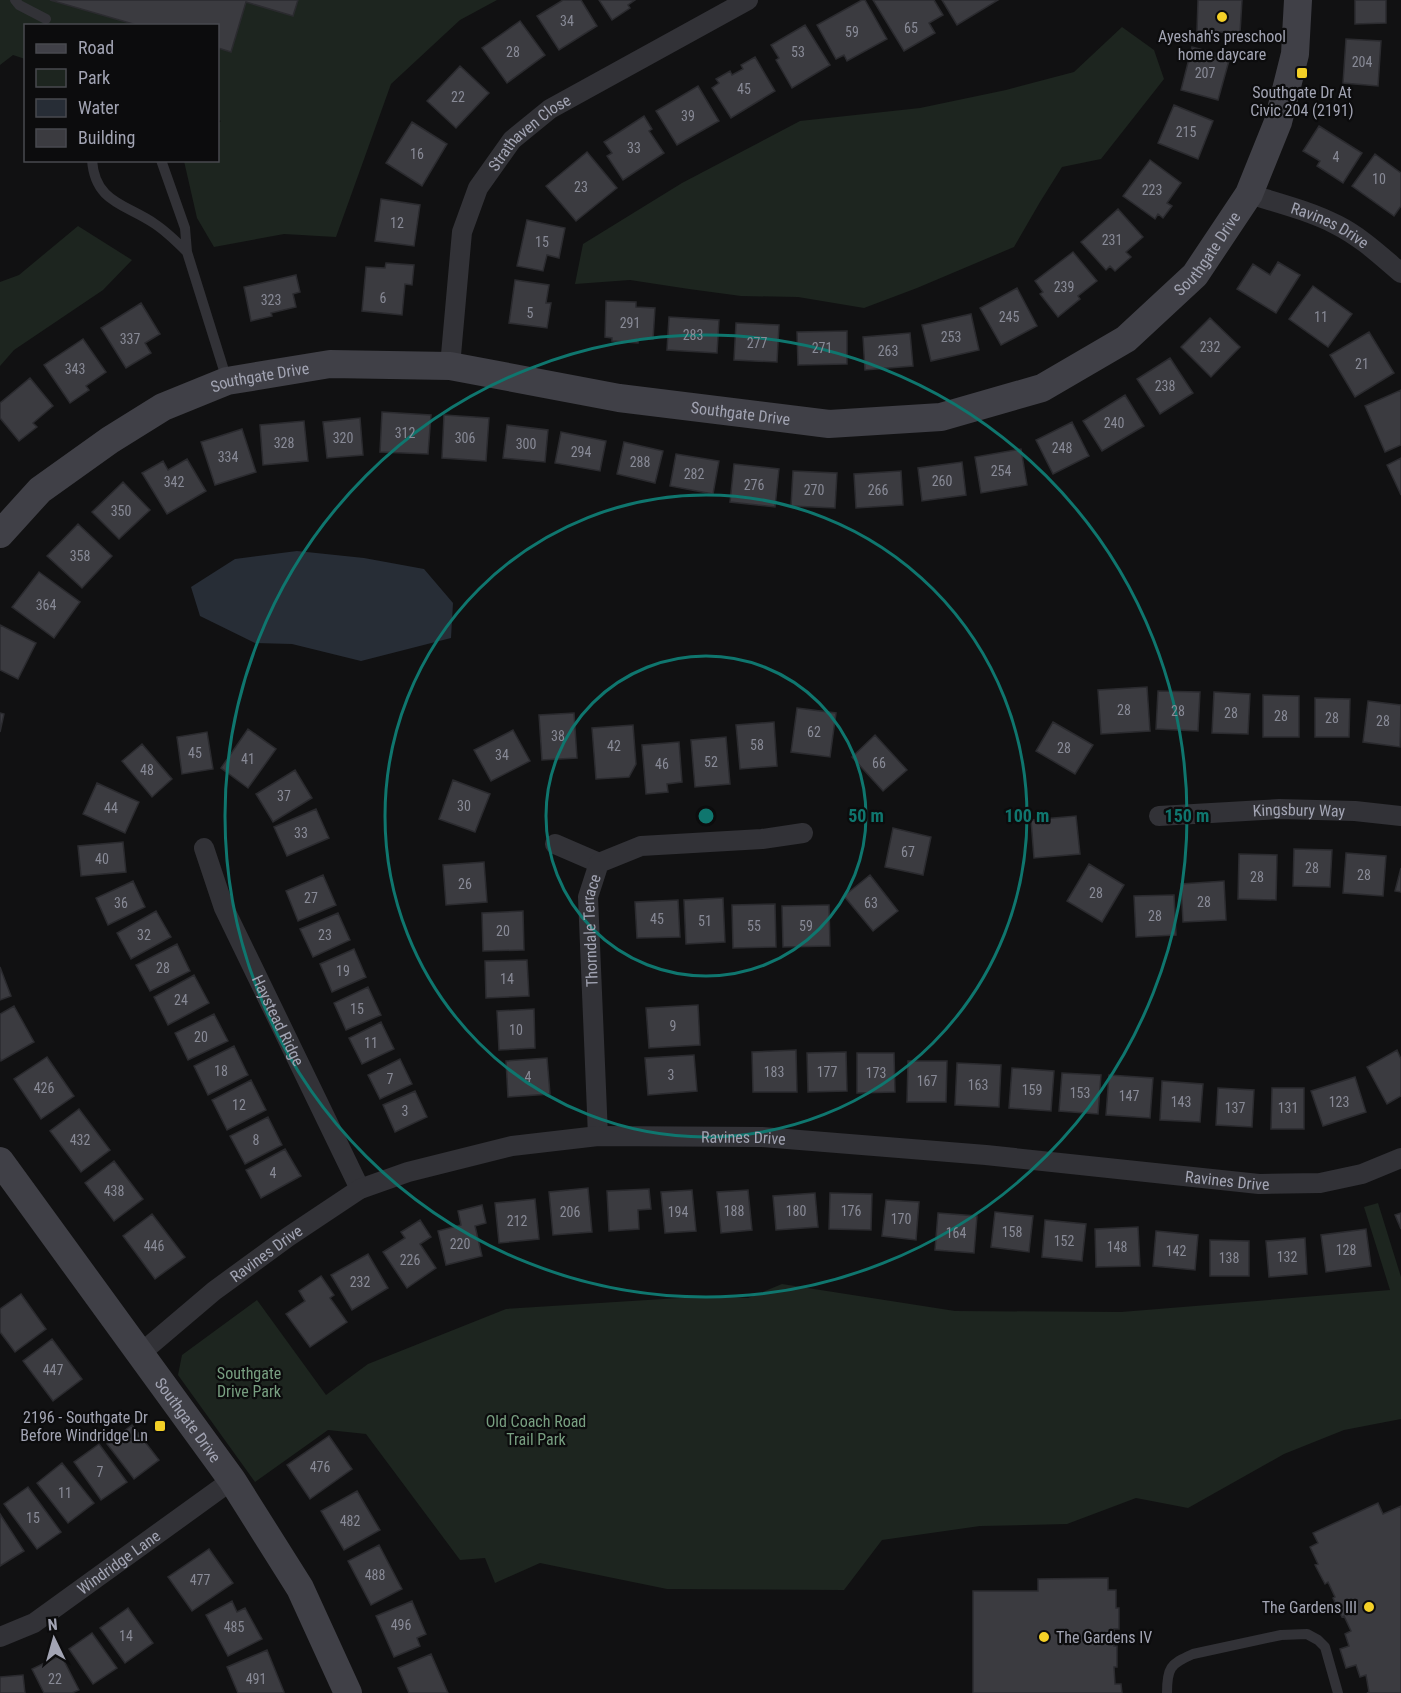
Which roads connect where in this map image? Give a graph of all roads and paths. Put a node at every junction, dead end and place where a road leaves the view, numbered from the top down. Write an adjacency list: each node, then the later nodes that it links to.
1 (15, 0): 4 (lane)
2 (748, 0): 10 (street, Strathaven Close)
3 (1298, 0): 7 (street, Southgate Drive)
4 (45, 19)
5 (92, 162): 8 (lane)
6 (161, 162): 8 (lane)
7 (1249, 194): 9 (street, Ravines Drive); 10 (street, Southgate Drive)
8 (187, 252): 11 (lane)
9 (1401, 273)
10 (450, 366): 11 (street, Southgate Drive)
11 (227, 381): 12 (street, Southgate Drive)
12 (0, 534)
13 (1159, 816): 14 (street, Kingsbury Way)
14 (1401, 816)
15 (803, 833): 18 (street, Thorndale Terrace)
16 (555, 844): 18 (street)
17 (204, 848): 22 (street, Haystead Ridge)
18 (599, 863): 19 (street, Thorndale Terrace)
19 (598, 1136): 20 (street, Ravines Drive); 22 (street, Ravines Drive)
20 (1401, 1158)
21 (0, 1161): 23 (street, Southgate Drive)
22 (360, 1189): 23 (street, Ravines Drive)
23 (141, 1353): 24 (street, Southgate Drive)
24 (232, 1480): 25 (street, Windridge Lane); 26 (street, Southgate Drive)
25 (0, 1637)
26 (348, 1693)
27 (1167, 1693): 28 (lane)
28 (1338, 1693)

